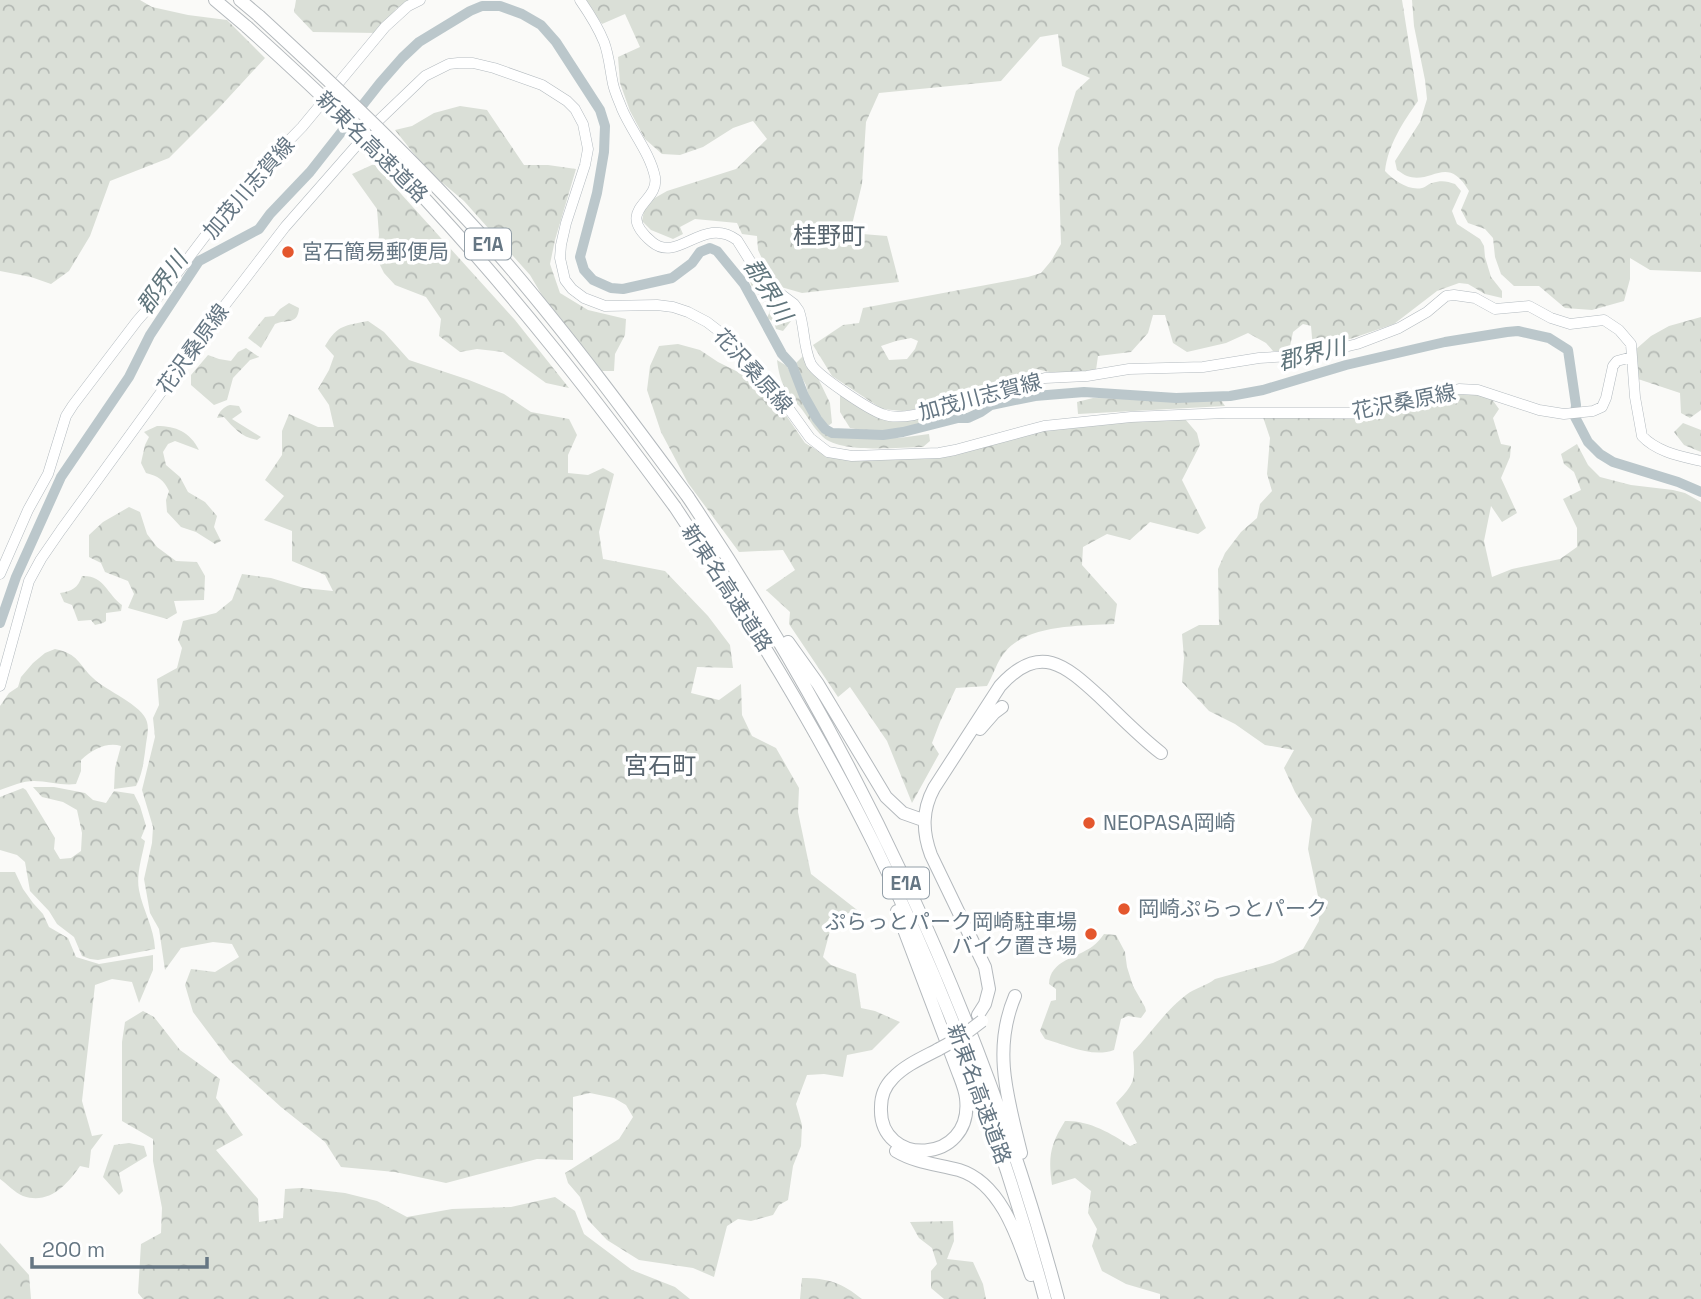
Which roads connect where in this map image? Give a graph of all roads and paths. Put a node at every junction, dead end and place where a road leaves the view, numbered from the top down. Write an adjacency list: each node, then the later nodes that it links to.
1 (215, 0): 13 (highway, 新東名高速道路 / E1A, bridge)
2 (240, 0): 7 (highway, 新東名高速道路 / E1A, bridge)
3 (419, 0): 8 (main road, 加茂川志賀線)
4 (580, 0): 5 (main road, 加茂川志賀線)
5 (1632, 357): 6 (main road); 9 (main road, 花沢桑原線)
6 (1701, 461)
7 (725, 553): 12 (highway); 17 (highway, 新東名高速道路 / E1A)
8 (0, 574)
9 (0, 686)
10 (1002, 707): 15 (highway)
11 (1161, 753): 15 (highway)
12 (920, 819)
13 (874, 843): 16 (highway); 19 (highway, 新東名高速道路 / E1A)
14 (1015, 996): 17 (highway)
15 (980, 1018): 16 (highway, bridge)
16 (938, 1046): 18 (highway)
17 (1041, 1237): 20 (highway, 新東名高速道路 / E1A)
18 (1039, 1299)
19 (1045, 1299)
20 (1058, 1299)

